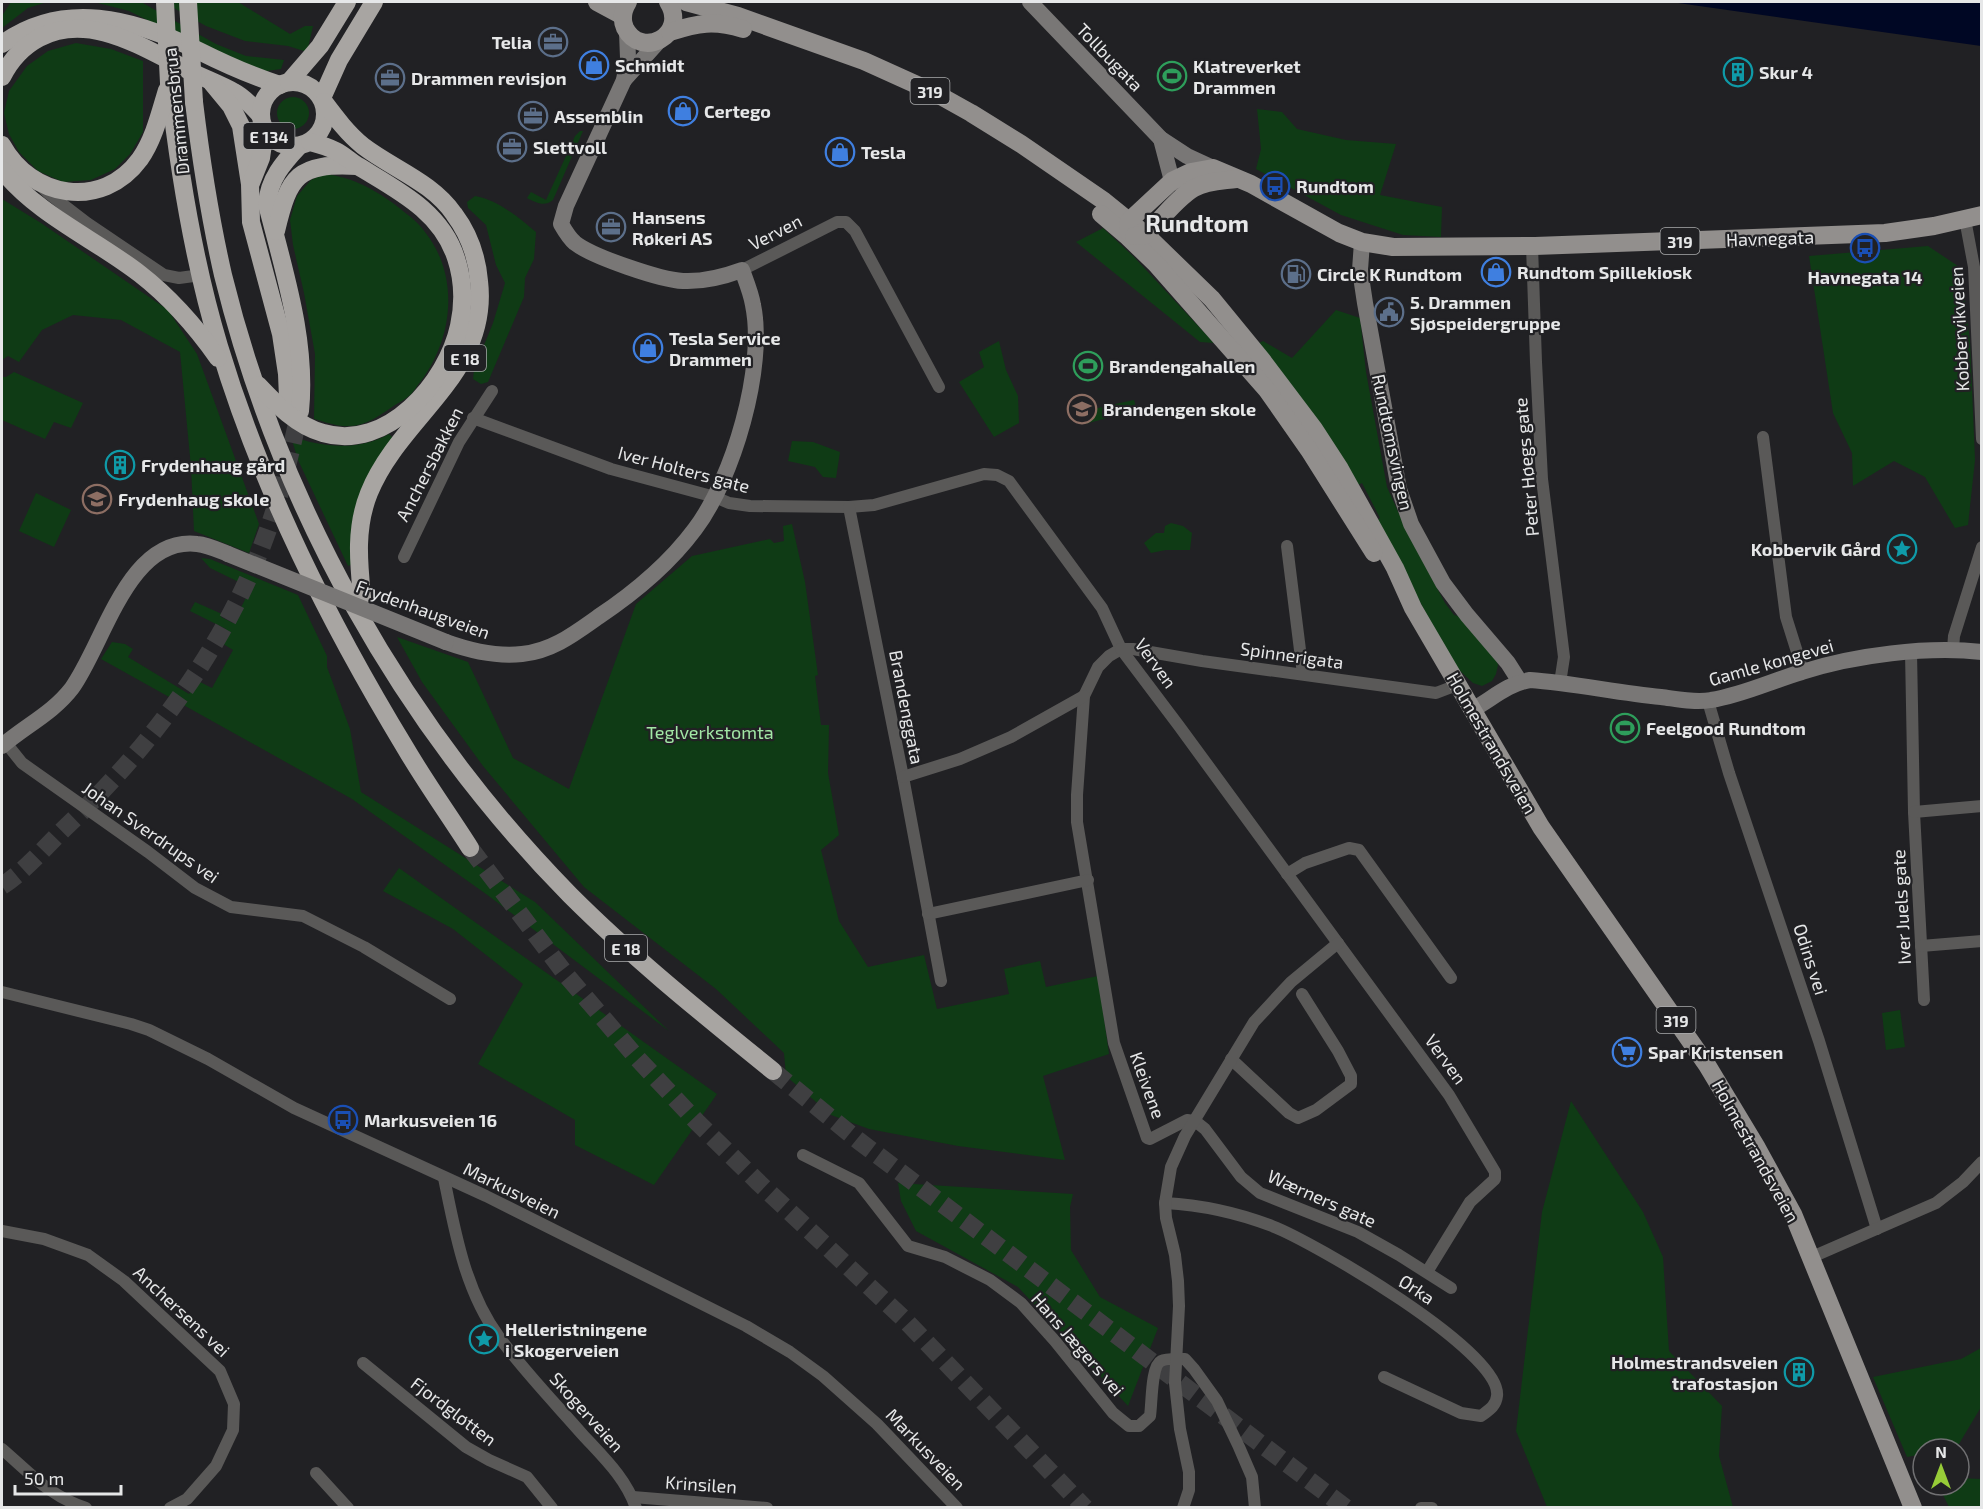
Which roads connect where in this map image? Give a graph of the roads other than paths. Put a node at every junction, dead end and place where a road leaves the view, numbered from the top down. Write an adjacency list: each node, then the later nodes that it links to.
1 (165, 2): 16 (highway, Drammensbrua, bridge)
2 (188, 2): 37 (highway, Drammensbrua / E 18, bridge)
3 (347, 2): 15 (highway, E 134)
4 (374, 2): 17 (highway, E 134)
5 (597, 2): 9 (main road, 319)
6 (668, 2): 10 (main road)
7 (686, 2): 30 (main road, 319)
8 (1030, 2): 19 (main road, Tollbugata)
9 (626, 16): 10 (main road, 319); 13 (main road)
10 (664, 36): 13 (main road); 30 (main road, 319)
11 (2, 44): 15 (highway)
12 (2, 77): 14 (highway)
13 (624, 80): 34 (main road, Verven)
14 (212, 83): 18 (highway); 28 (highway)
15 (284, 83): 17 (highway); 18 (highway, E 134)
16 (168, 93): 27 (highway); 35 (highway, Drammensbrua)
17 (323, 100): 20 (highway, E 134); 50 (highway, E 18)
18 (263, 123): 20 (highway, E 134); 28 (highway, E 134)
19 (1161, 139): 24 (main road, Tollbugata); 26 (main road, Tollbugata)
20 (305, 144): 22 (highway, E 18); 31 (highway, E 134)
21 (2, 145): 27 (highway)
22 (357, 166): 31 (highway, E 18); 37 (highway, E 18)
23 (2, 170): 36 (highway)
24 (1190, 172): 25 (main road, 319); 25 (main road, 319); 26 (main road, 319); 30 (main road, 319)
25 (1241, 179): 32 (main road, 319)
26 (1172, 181): 30 (main road, 319)
27 (40, 184): 35 (street)
28 (250, 184): 31 (highway, E 134)
29 (1973, 217): 33 (main road, Havnegata / 319); 42 (street, Kobbervikveien)
30 (1134, 231): 49 (main road, Holmestrandsveien / 319); 49 (main road, Holmestrandsveien / 319)
31 (275, 235)
32 (1370, 243): 33 (main road, Havnegata / 319); 57 (main road, Rundtomsvingen)
33 (1532, 246): 58 (street, Peter Høegs gate)
34 (742, 270): 38 (street, Verven); 44 (main road, Frydenhaugveien)
35 (201, 275): 36 (highway, Drammensbrua)
36 (228, 374): 67 (highway)
37 (254, 382): 50 (highway, E 18)
38 (939, 387)
39 (492, 391): 40 (street, Anchersbakken)
40 (473, 418): 44 (street, Iver Holters gate); 48 (street, Anchersbakken)
41 (1763, 437): 55 (street)
42 (1982, 439)
43 (997, 475): 45 (street, Iver Holters gate); 52 (street, Verven)
44 (715, 497): 45 (street, Iver Holters gate); 63 (main road, Frydenhaugveien, bridge)
45 (849, 507): 64 (street, Brandenggata)
46 (1287, 546): 56 (street)
47 (1982, 547): 51 (street)
48 (404, 557)
49 (1413, 608): 59 (main road, Holmestrandsveien / 319)
50 (364, 624): 81 (highway, E 18)
51 (1953, 649): 53 (main road, Gamle kongevei); 54 (main road, Gamle kongevei)
52 (1121, 650): 56 (street, Spinnerigata); 60 (street, Kleivene); 68 (street, Verven)
53 (1911, 652): 55 (main road, Gamle kongevei); 66 (street, Iver Juels gate)
54 (1982, 652)
55 (1803, 671): 61 (main road, Gamle kongevei)
56 (1303, 674): 59 (street, Spinnerigata)
57 (1520, 682): 58 (main road, Gamle kongevei); 62 (main road, Gamle kongevei)
58 (1560, 683): 61 (main road, Gamle kongevei)
59 (1457, 685): 62 (main road, Holmestrandsveien / 319)
60 (1084, 696): 64 (street); 69 (street, Kleivene)
61 (1708, 701): 87 (street, Odins vei)
62 (1472, 710): 89 (main road, Holmestrandsveien / 319)
63 (4, 745): 78 (street, Johan Sverdrups vei)
64 (903, 777): 70 (street, Brandenggata)
65 (1982, 806): 66 (street)
66 (1914, 812): 73 (street, Iver Juels gate)
67 (470, 848)
68 (1287, 873): 72 (street, Verven); 74 (street)
69 (1088, 880): 70 (street); 82 (street, Kleivene)
70 (928, 914): 75 (street, Brandenggata)
71 (1982, 941): 73 (street)
72 (1338, 943): 80 (street); 90 (street, Verven)
73 (1921, 946): 79 (street, Iver Juels gate)
74 (1451, 978)
75 (941, 981)
76 (2, 992): 85 (street, Markusveien)
77 (1302, 994): 80 (street)
78 (450, 999)
79 (1924, 1000)
80 (1231, 1059): 82 (street)
81 (773, 1071)
82 (1195, 1121): 86 (street, Kleivene); 90 (street, Wærners gate)
83 (803, 1155): 92 (street, Hans Jægers vei)
84 (1982, 1162): 87 (street)
85 (444, 1178): 97 (street, Skogerveien); 103 (street, Markusveien)
86 (1166, 1199): 92 (street, Kleivene); 94 (street, Ørka)
87 (1877, 1229): 89 (street)
88 (2, 1232): 99 (street, Anchersens vei)
89 (1812, 1257): 108 (main road, Holmestrandsveien / 319)
90 (1427, 1272): 91 (street, Wærners gate)
91 (1451, 1288)
92 (1176, 1359): 104 (street, Kleivene); 105 (street)
93 (363, 1363): 101 (street, Fjordgløtten)
94 (1383, 1377)
95 (2, 1449): 98 (street)
96 (316, 1473): 100 (street)
97 (634, 1502): 102 (street, Krinsilen)
98 (86, 1508)
99 (170, 1508)
100 (348, 1508)
101 (552, 1508)
102 (767, 1508)
103 (957, 1508)
104 (1183, 1508)
105 (1255, 1508)
106 (1421, 1508): 107 (street)
107 (1432, 1508)
108 (1913, 1508)

